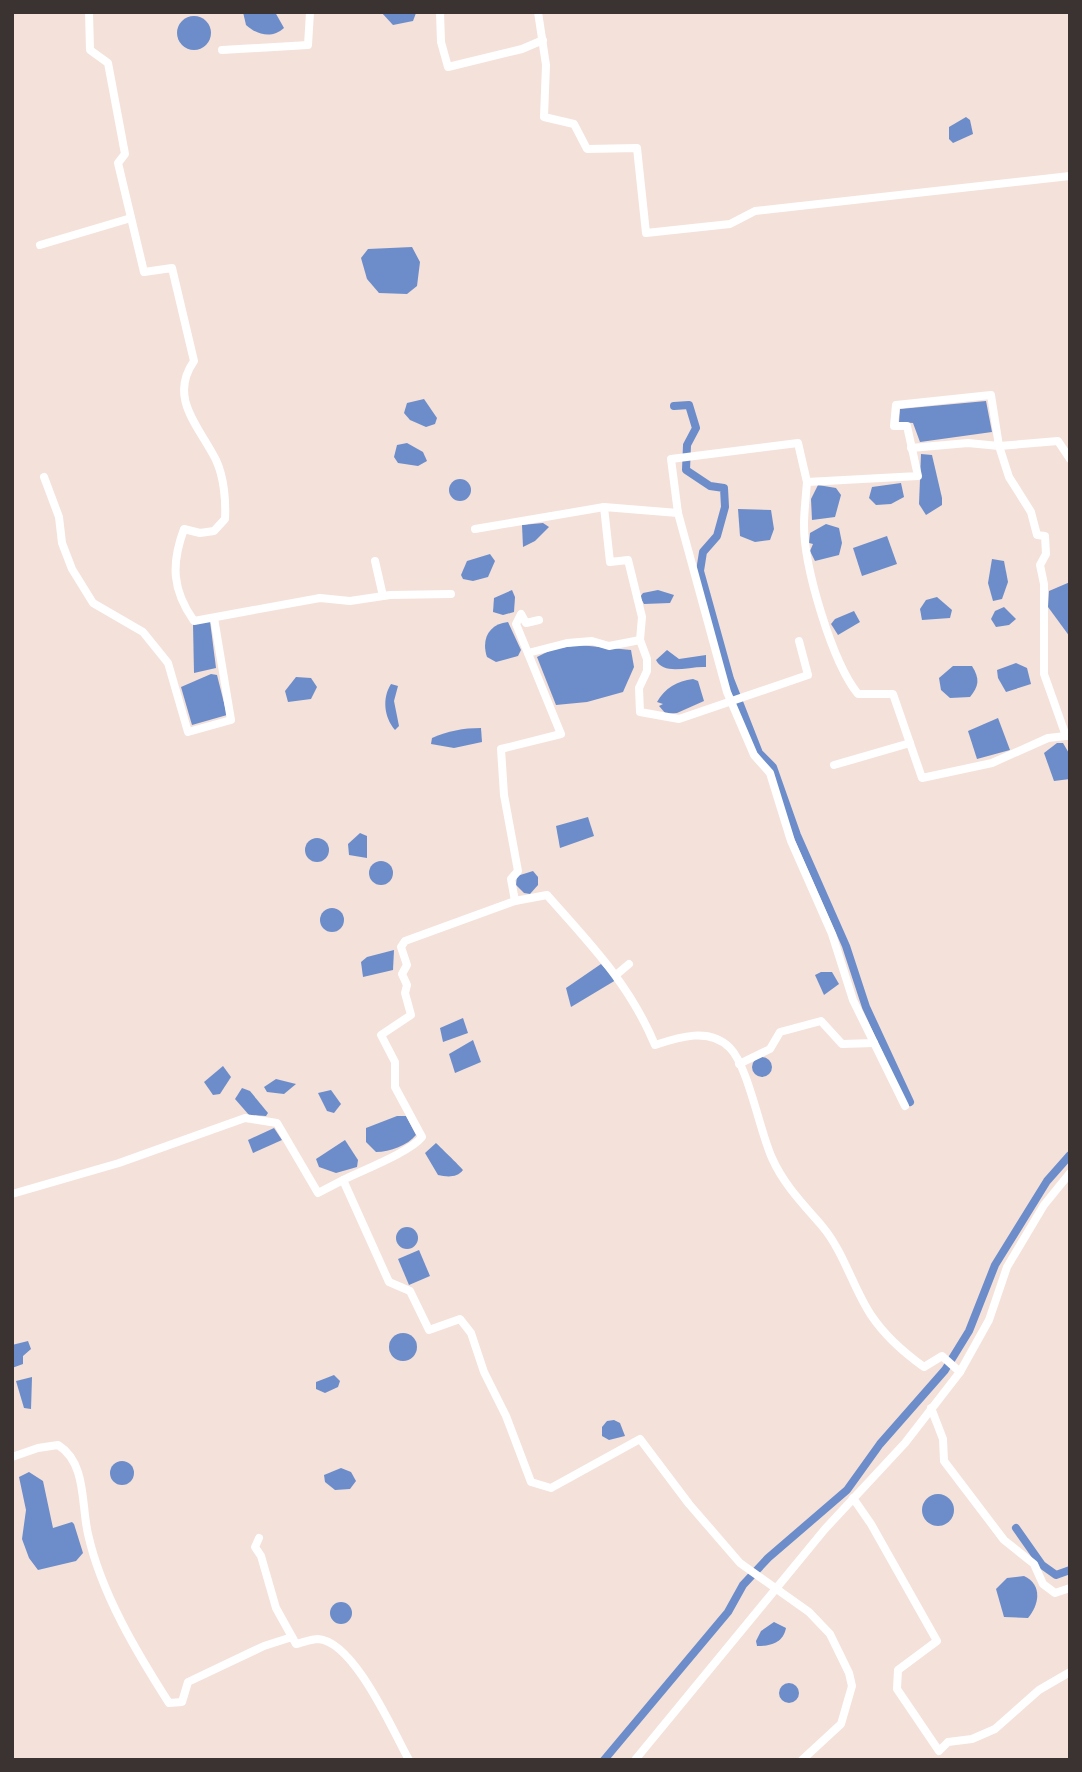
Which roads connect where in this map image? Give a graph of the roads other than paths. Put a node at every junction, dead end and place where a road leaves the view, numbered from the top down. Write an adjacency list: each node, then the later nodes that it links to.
1 (89, 12): 8 (street)
2 (310, 12): 6 (street)
3 (440, 12): 5 (street)
4 (538, 12): 5 (street)
5 (543, 40): 7 (street)
6 (222, 50)
7 (1070, 176)
8 (131, 218): 9 (street); 21 (street)
9 (40, 244)
10 (999, 446): 11 (street); 11 (street); 12 (street); 26 (street)
11 (911, 448): 14 (street)
12 (1070, 459)
13 (44, 477): 21 (street)
14 (807, 482): 16 (street); 27 (street)
15 (604, 507): 16 (street); 17 (street); 23 (street)
16 (678, 513): 32 (street)
17 (475, 529)
18 (374, 561): 20 (street)
19 (451, 594): 20 (street)
20 (383, 596): 21 (street)
21 (214, 618)
22 (539, 620): 25 (street)
23 (640, 640): 24 (street); 25 (street)
24 (799, 641)
25 (528, 653): 29 (street)
26 (1068, 736): 27 (street)
27 (910, 743): 28 (street)
28 (834, 765)
29 (515, 901): 31 (street); 36 (street)
30 (629, 964): 31 (street)
31 (616, 975): 33 (street)
32 (874, 1043): 33 (street); 34 (street)
33 (739, 1064): 38 (street)
34 (905, 1106)
35 (1070, 1173): 38 (street)
36 (343, 1180): 37 (street); 44 (street)
37 (12, 1195)
38 (958, 1371): 39 (street)
39 (931, 1408): 41 (street); 43 (street)
40 (12, 1457): 45 (street)
41 (853, 1498): 44 (street); 46 (street)
42 (259, 1538): 45 (street)
43 (1070, 1588)
44 (775, 1589): 48 (street); 49 (street)
45 (292, 1637): 47 (street)
46 (1070, 1672)
47 (409, 1760)
48 (635, 1760)
49 (802, 1760)

